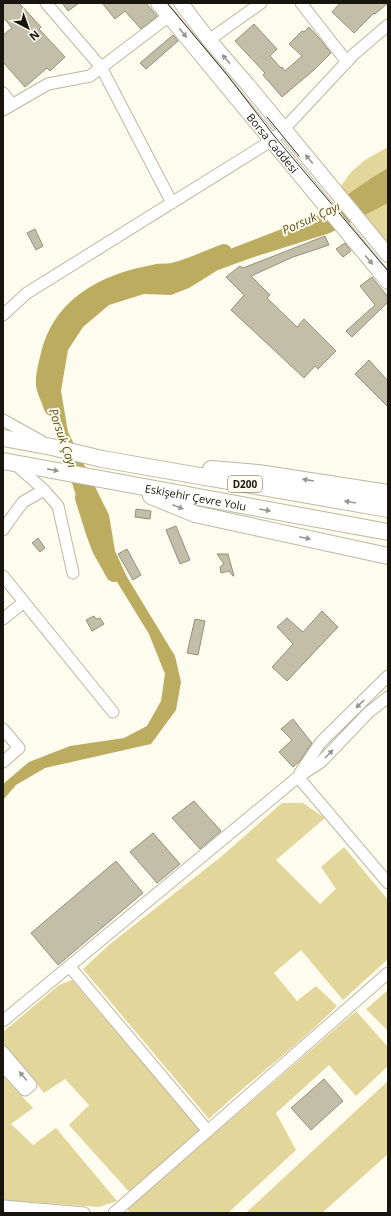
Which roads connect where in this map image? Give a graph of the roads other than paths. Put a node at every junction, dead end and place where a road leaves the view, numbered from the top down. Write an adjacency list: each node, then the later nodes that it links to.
1 (46, 3): 10 (street)
2 (158, 3): 6 (main road, Borsa Caddesi)
3 (181, 3): 8 (main road, Borsa Caddesi)
4 (260, 3): 8 (street)
5 (301, 3): 9 (street)
6 (169, 16): 10 (street); 14 (main road, Borsa Caddesi, one-way to 14)
7 (388, 25): 9 (street)
8 (210, 40): 13 (main road, Borsa Caddesi, one-way to 8)
9 (347, 62): 13 (street)
10 (101, 67): 12 (street); 15 (street)
11 (3, 93): 12 (street)
12 (8, 107)
13 (284, 129): 14 (street); 16 (main road, Borsa Caddesi, one-way to 13)
14 (271, 141): 15 (street); 17 (main road, Borsa Caddesi, one-way to 17)
15 (172, 203): 18 (street)
16 (388, 255)
17 (388, 282)
18 (3, 315)
19 (3, 420): 21 (street)
20 (3, 438): 21 (highway, Eskişehir Çevre Yolu / D200)
21 (52, 447): 22 (highway, Eskişehir Çevre Yolu / D200)
22 (102, 459): 26 (highway, one-way to 22); 27 (highway, Eskişehir Çevre Yolu / D200, one-way to 22)
23 (9, 462): 24 (highway, Eskişehir Çevre Yolu / D200, one-way to 24); 25 (street)
24 (116, 483): 29 (highway, Eskişehir Çevre Yolu / D200, one-way to 29); 30 (highway, one-way to 30)
25 (44, 490): 28 (street); 31 (street)
26 (388, 493)
27 (388, 509)
28 (3, 530)
29 (388, 532)
30 (388, 556)
31 (73, 573)
32 (3, 576): 33 (street)
33 (24, 602): 34 (street); 37 (street)
34 (3, 619)
35 (388, 676): 40 (street, one-way to 40)
36 (388, 697): 40 (street, one-way to 36)
37 (113, 712)
38 (3, 729): 39 (street)
39 (3, 762)
40 (298, 777): 41 (street); 42 (street)
41 (388, 883)
42 (69, 966): 44 (street); 47 (street)
43 (388, 973): 47 (street)
44 (3, 1021)
45 (3, 1052): 46 (street, one-way to 45)
46 (3, 1066)
47 (208, 1131): 50 (street)
48 (3, 1206): 49 (street)
49 (84, 1213)
50 (114, 1213)

